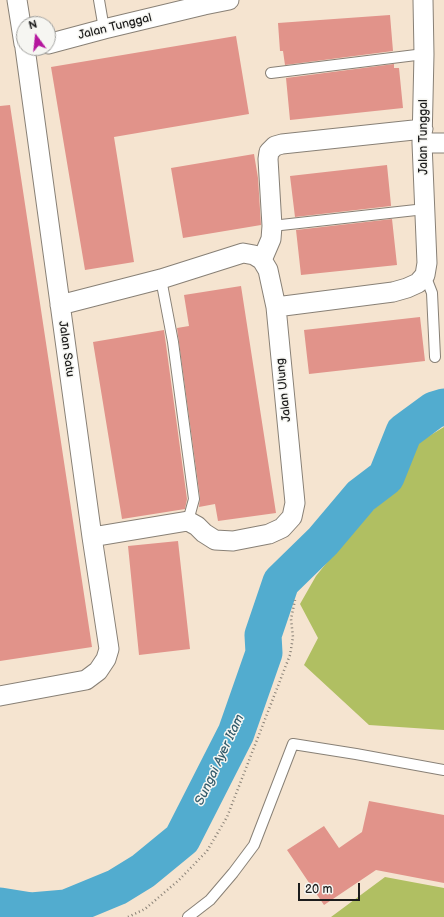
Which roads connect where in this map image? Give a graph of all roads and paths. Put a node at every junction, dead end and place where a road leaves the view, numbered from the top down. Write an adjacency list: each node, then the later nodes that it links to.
1 (17, 0): 5 (street, Jalan Satu)
2 (99, 0): 6 (lane)
3 (229, 0): 6 (street, Jalan Tunggal)
4 (423, 0): 8 (street, Jalan Tunggal)
5 (20, 16)
6 (104, 29): 7 (street, Jalan Tunggal)
7 (56, 42)
8 (424, 54): 10 (lane); 11 (street, Jalan Tunggal)
9 (28, 56): 18 (street, Jalan Satu)
10 (270, 73)
11 (422, 136): 12 (street); 13 (street, Jalan Tunggal); 14 (street)
12 (444, 143)
13 (425, 209): 14 (lane); 16 (street, Jalan Tunggal)
14 (272, 226): 15 (street)
15 (262, 260): 17 (street); 19 (street, Jalan Ulung)
16 (425, 275): 19 (street); 20 (lane, Jalan Tunggal)
17 (161, 279): 18 (street); 21 (lane)
18 (60, 305): 22 (street, Jalan Satu)
19 (276, 307): 21 (street, Jalan Ulung)
20 (435, 357)
21 (188, 521): 22 (street)
22 (92, 537): 24 (street, Jalan Satu)
23 (295, 600): 26 (path)
24 (0, 696)
25 (444, 770): 27 (lane)
26 (128, 917)
27 (188, 917)

